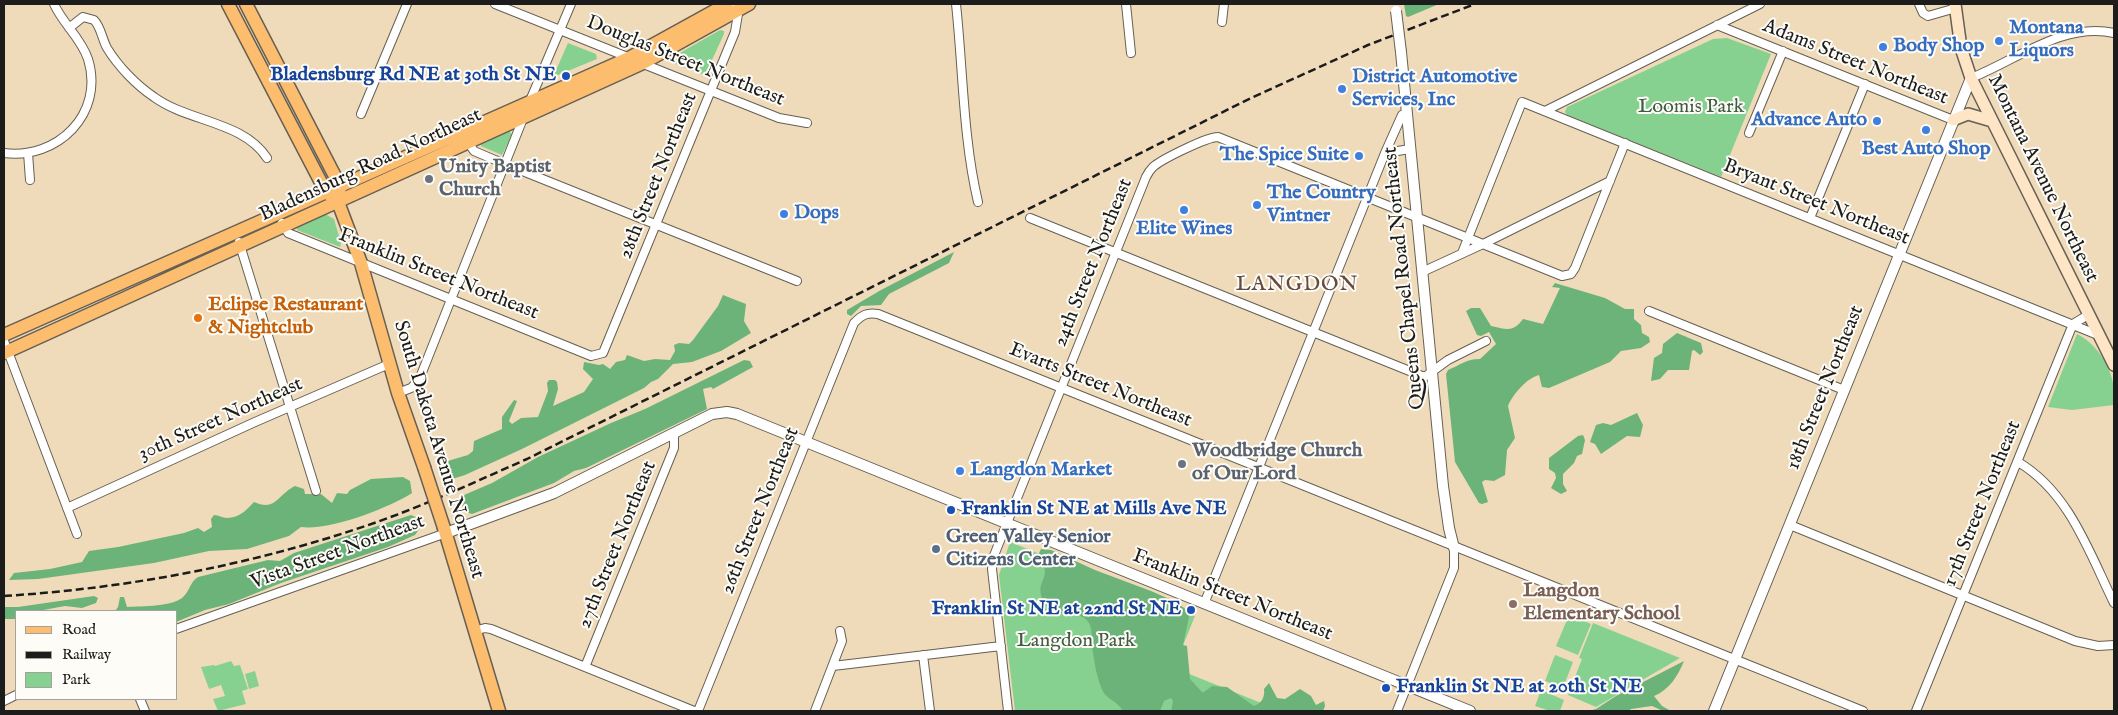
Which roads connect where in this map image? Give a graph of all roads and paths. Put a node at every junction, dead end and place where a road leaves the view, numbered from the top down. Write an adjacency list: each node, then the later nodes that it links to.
1 (54, 4): 18 (street)
2 (246, 4): 36 (main road)
3 (407, 4): 30 (street)
4 (495, 4): 19 (street, Douglas Street Northeast)
5 (571, 4): 19 (street)
6 (749, 4): 13 (main road, Bladensburg Road Northeast)
7 (956, 4): 53 (street)
8 (1126, 4): 22 (street)
9 (1224, 4): 16 (street)
10 (1760, 4): 17 (street)
11 (1919, 4): 14 (street)
12 (232, 5): 38 (main road, South Dakota Avenue Northeast)
13 (733, 6): 23 (main road, Bladensburg Road Northeast); 24 (main road, Bladensburg Road Northeast); 27 (street, 28th Street Northeast)
14 (1955, 6): 25 (main road, Montana Avenue Northeast)
15 (1395, 7): 41 (street, Queens Chapel Road Northeast, bridge)
16 (1222, 22)
17 (1717, 25): 21 (street, Adams Street Northeast); 29 (street)
18 (69, 28): 43 (street); 45 (street)
19 (560, 30): 23 (street, Douglas Street Northeast); 28 (street)
20 (2114, 33): 25 (street)
21 (1783, 51): 26 (street, Adams Street Northeast); 37 (street)
22 (1131, 53)
23 (629, 58): 24 (street, Douglas Street Northeast); 28 (main road, Bladensburg Road Northeast)
24 (643, 64): 27 (street, Douglas Street Northeast); 32 (main road, Bladensburg Road Northeast)
25 (1971, 78): 33 (street, 18th Street Northeast); 34 (main road, Montana Avenue Northeast)
26 (1865, 84): 33 (street, Adams Street Northeast); 57 (street)
27 (711, 91): 35 (street, Douglas Street Northeast); 58 (street, 28th Street Northeast)
28 (529, 101): 32 (street); 49 (main road, Bladensburg Road Northeast)
29 (1545, 111): 40 (street, Bryant Street Northeast); 61 (street, Bryant Street Northeast)
30 (361, 114)
31 (1402, 115): 44 (street)
32 (524, 117): 39 (main road, Bladensburg Road Northeast); 46 (street)
33 (1953, 120): 34 (main road); 66 (street, 18th Street Northeast)
34 (1992, 121): 72 (main road, Montana Avenue Northeast)
35 (808, 123)
36 (312, 131): 38 (main road); 49 (main road)
37 (1749, 133)
38 (298, 138): 50 (main road, South Dakota Avenue Northeast)
39 (468, 142): 46 (street); 52 (main road, Bladensburg Road Northeast)
40 (1626, 143): 48 (street); 57 (street, Bryant Street Northeast)
41 (1410, 149): 44 (street); 56 (street, Queens Chapel Road Northeast)
42 (4, 153): 43 (street)
43 (28, 153): 47 (street)
44 (1386, 153): 51 (street)
45 (267, 158)
46 (506, 164): 58 (street); 70 (street)
47 (30, 180)
48 (1610, 181): 62 (street); 62 (street)
49 (340, 186): 50 (main road, Bladensburg Road Northeast); 52 (main road, South Dakota Avenue Northeast)
50 (326, 192): 52 (main road, South Dakota Avenue Northeast); 54 (main road, Bladensburg Road Northeast)
51 (1368, 199): 56 (street); 64 (street, 24th Street Northeast); 75 (street)
52 (338, 202): 59 (main road, Bladensburg Road Northeast); 67 (main road, South Dakota Avenue Northeast)
53 (978, 202)
54 (276, 213): 59 (street, Franklin Street Northeast); 60 (main road, Bladensburg Road Northeast)
55 (1030, 218): 64 (street)
56 (1417, 218): 61 (street); 68 (street, Queens Chapel Road Northeast)
57 (1810, 218): 66 (street, Bryant Street Northeast)
58 (656, 225): 69 (street); 80 (street, 28th Street Northeast)
59 (284, 226): 63 (main road, Bladensburg Road Northeast); 67 (street, Franklin Street Northeast)
60 (235, 232): 63 (street); 76 (main road, Bladensburg Road Northeast)
61 (1468, 239): 62 (street); 65 (street)
62 (1482, 244): 65 (street)
63 (240, 246): 79 (main road, Bladensburg Road Northeast); 87 (street)
64 (1116, 253): 75 (street); 84 (street, 24th Street Northeast)
65 (1462, 253): 68 (street)
66 (1899, 254): 74 (street, Bryant Street Northeast); 85 (street, 18th Street Northeast)
67 (361, 262): 70 (street, Franklin Street Northeast); 81 (main road, South Dakota Avenue Northeast)
68 (1422, 272): 83 (street, Queens Chapel Road Northeast)
69 (797, 281)
70 (451, 299): 80 (street, Franklin Street Northeast); 86 (street)
71 (1649, 311): 85 (street)
72 (2088, 314): 74 (street); 77 (main road, Montana Avenue Northeast)
73 (854, 323): 84 (street, Evarts Street Northeast); 89 (street, 26th Street Northeast)
74 (2074, 324): 77 (street, Bryant Street Northeast); 90 (street, 17th Street Northeast)
75 (1314, 333): 83 (street); 91 (street)
76 (4, 335)
77 (2098, 335): 82 (main road, Montana Avenue Northeast)
78 (1486, 342): 83 (street)
79 (5, 349): 93 (street)
80 (598, 356)
81 (389, 364): 86 (main road, South Dakota Avenue Northeast); 87 (street, 30th Street Northeast)
82 (2114, 365)
83 (1432, 373): 98 (street, Queens Chapel Road Northeast)
84 (1061, 388): 91 (street, Evarts Street Northeast); 94 (street, 24th Street Northeast)
85 (1844, 390): 95 (street, 18th Street Northeast)
86 (398, 393): 96 (main road, South Dakota Avenue Northeast, bridge)
87 (290, 407): 92 (street); 93 (street, 30th Street Northeast)
88 (674, 434): 89 (street, Franklin Street Northeast); 96 (street, Vista Street Northeast); 110 (street, 27th Street Northeast)
89 (806, 443): 94 (street, Franklin Street Northeast); 114 (street, 26th Street Northeast)
90 (2018, 462): 99 (street, 17th Street Northeast); 100 (street)
91 (1260, 468): 98 (street, Evarts Street Northeast); 101 (street)
92 (316, 491)
93 (67, 508): 97 (street)
94 (1007, 524): 101 (street, Franklin Street Northeast); 106 (street, 24th Street Northeast)
95 (1790, 525): 99 (street); 108 (street, 18th Street Northeast)
96 (445, 531): 102 (street, Vista Street Northeast); 103 (main road, South Dakota Avenue Northeast)
97 (77, 534)
98 (1454, 548): 108 (street, Evarts Street Northeast); 111 (street)
99 (1963, 596): 105 (street); 122 (street, 17th Street Northeast)
100 (2114, 603)
101 (1204, 604): 111 (street, Franklin Street Northeast)
102 (178, 628)
103 (474, 631): 110 (street); 112 (main road, South Dakota Avenue Northeast)
104 (840, 631): 109 (street)
105 (2114, 645)
106 (1001, 646): 107 (street); 117 (street)
107 (923, 655): 109 (street); 116 (street)
108 (1735, 660): 120 (street, 18th Street Northeast); 121 (street, Evarts Street Northeast)
109 (833, 666): 115 (street)
110 (585, 667): 113 (street)
111 (1407, 686): 118 (street); 119 (street, Franklin Street Northeast)
112 (499, 711)
113 (694, 711)
114 (698, 711)
115 (815, 711)
116 (930, 711)
117 (1008, 711)
118 (1397, 711)
119 (1470, 711)
120 (1714, 711)
121 (1863, 711)
122 (1916, 711)

